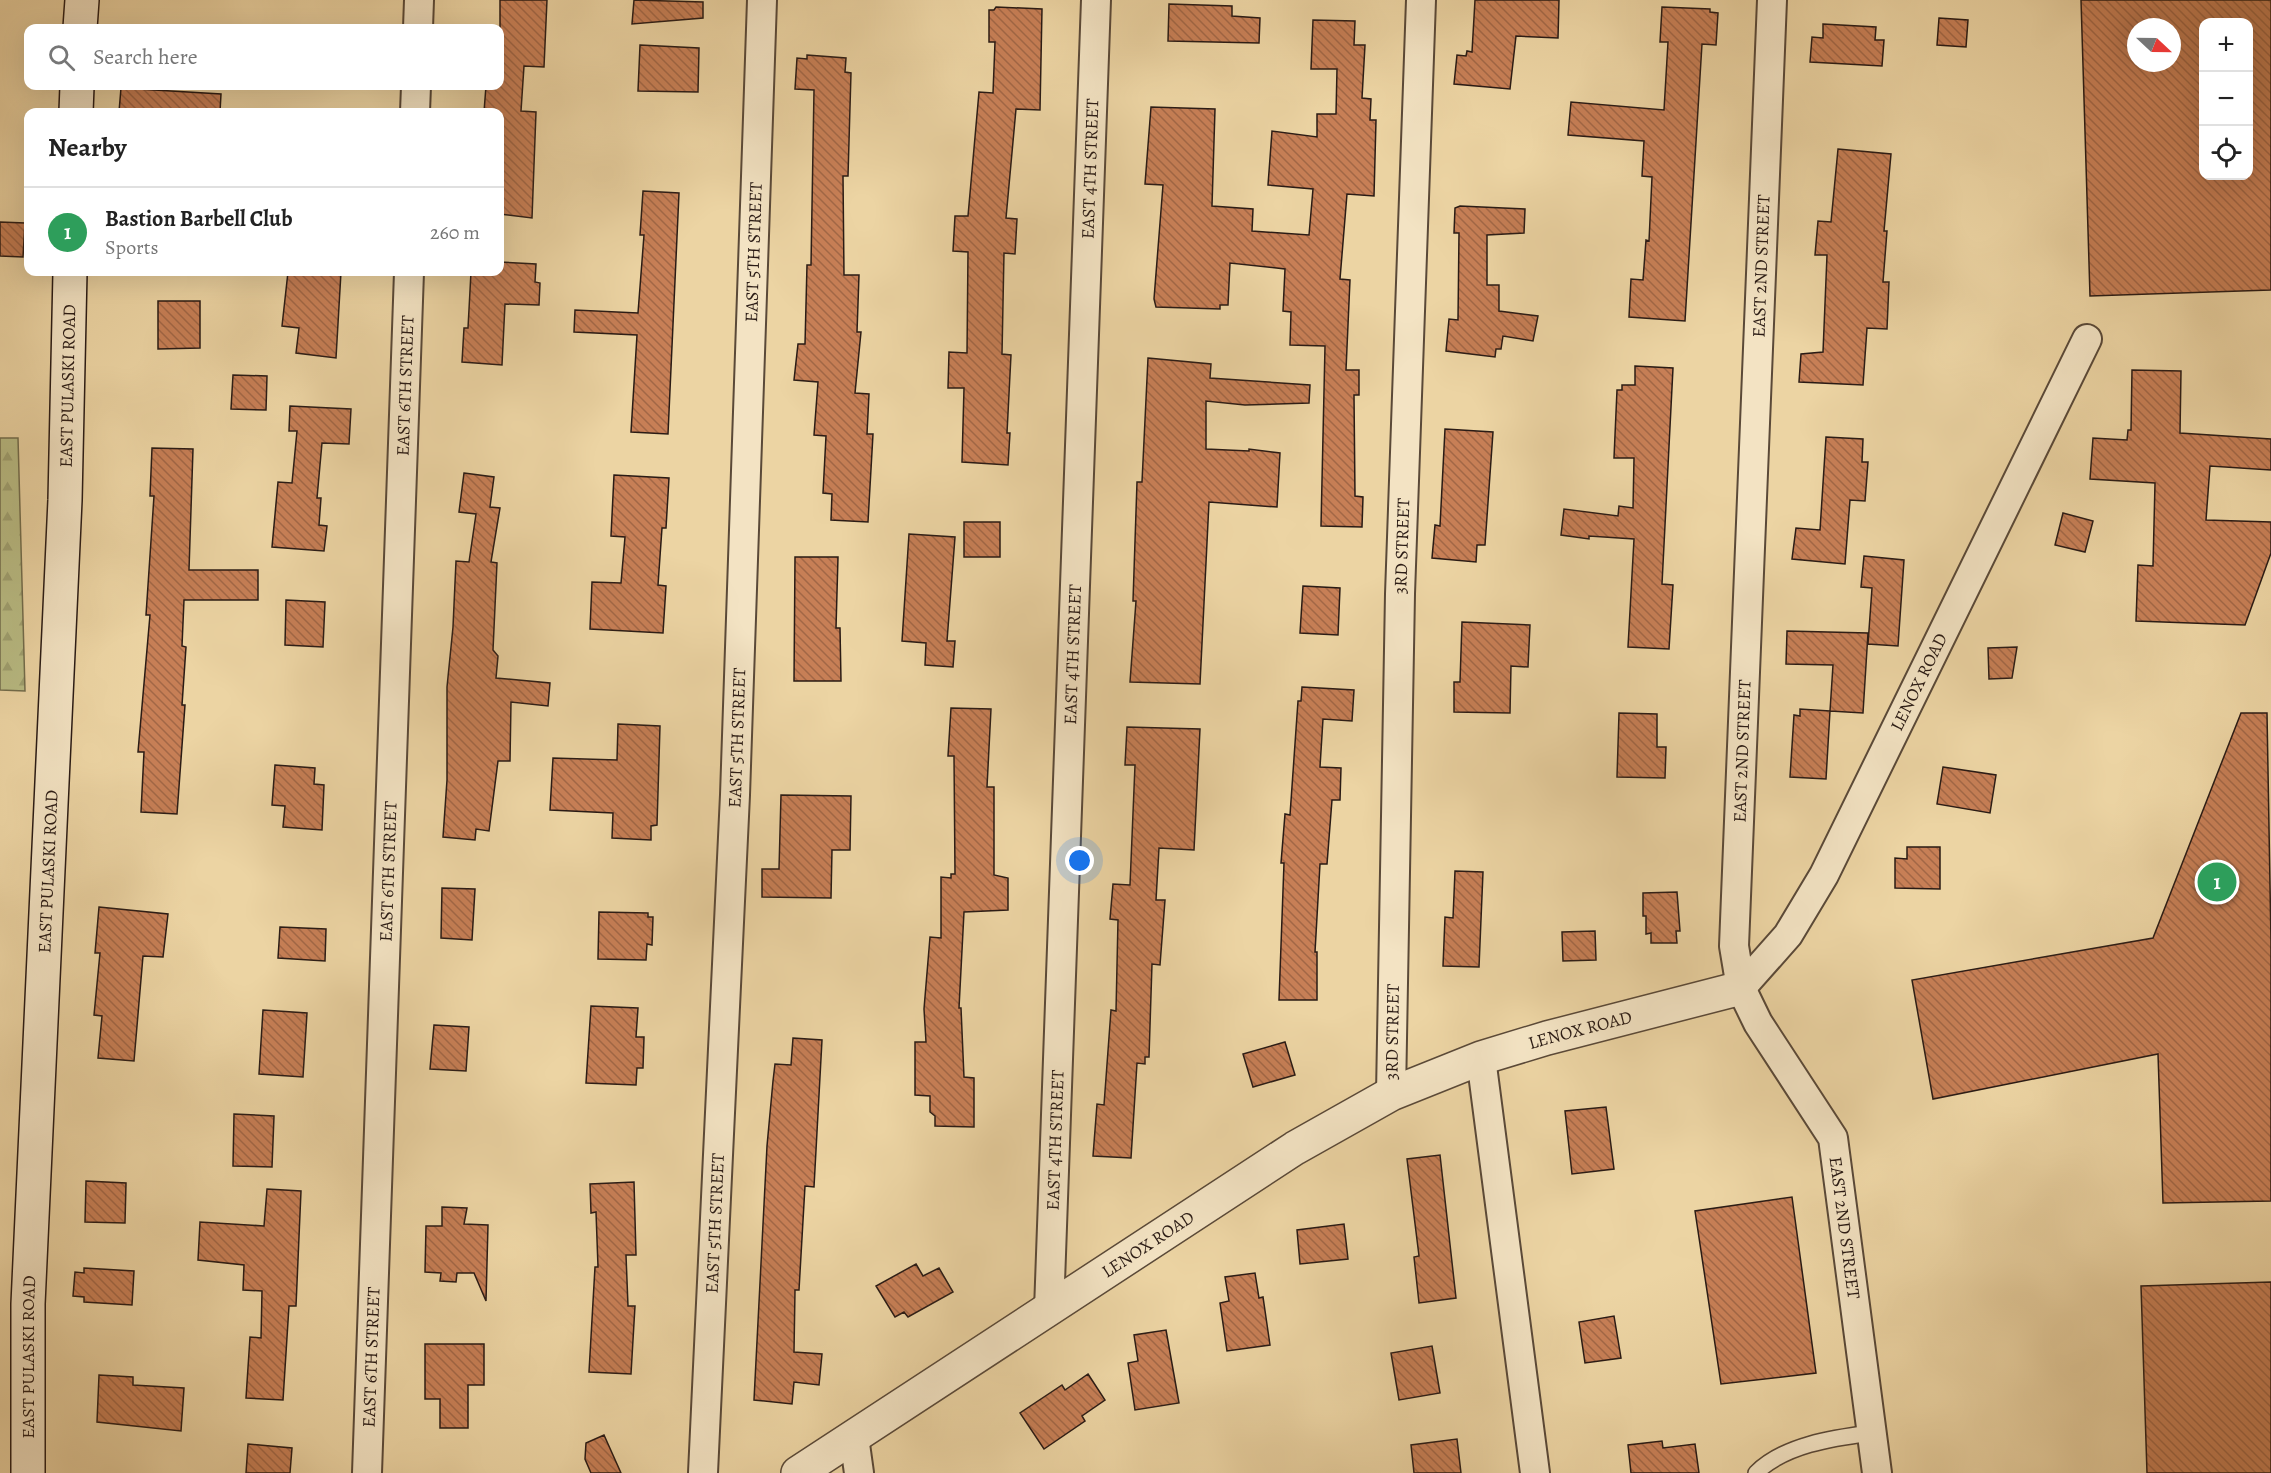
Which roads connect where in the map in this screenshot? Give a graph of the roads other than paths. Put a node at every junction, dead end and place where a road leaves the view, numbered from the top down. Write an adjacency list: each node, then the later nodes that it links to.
1 (82, 0): 7 (main road)
2 (419, 0): 8 (street)
3 (762, 0): 24 (street, EAST 5TH STREET)
4 (1096, 0): 19 (street, EAST 4TH STREET)
5 (1421, 0): 18 (street, 3RD STREET)
6 (1772, 0): 16 (street, EAST 2ND STREET)
7 (80, 24)
8 (418, 24)
9 (77, 90): 11 (main road)
10 (416, 90): 12 (street)
11 (76, 108)
12 (415, 108)
13 (70, 276): 22 (main road, EAST PULASKI ROAD)
14 (409, 276): 23 (street, EAST 6TH STREET)
15 (2087, 339): 16 (street, LENOX ROAD)
16 (1741, 988): 17 (main road, LENOX ROAD); 20 (street, EAST 2ND STREET)
17 (1480, 1058): 18 (main road, LENOX ROAD); 27 (street)
18 (1390, 1094): 19 (main road, LENOX ROAD)
19 (1049, 1310): 21 (main road, LENOX ROAD)
20 (1871, 1433): 28 (lane); 29 (street, EAST 2ND STREET)
21 (854, 1437): 25 (main road, LENOX ROAD); 26 (street)
22 (28, 1473)
23 (367, 1473)
24 (703, 1473)
25 (798, 1473)
26 (859, 1473)
27 (1535, 1473)
28 (1756, 1473)
29 (1877, 1473)

